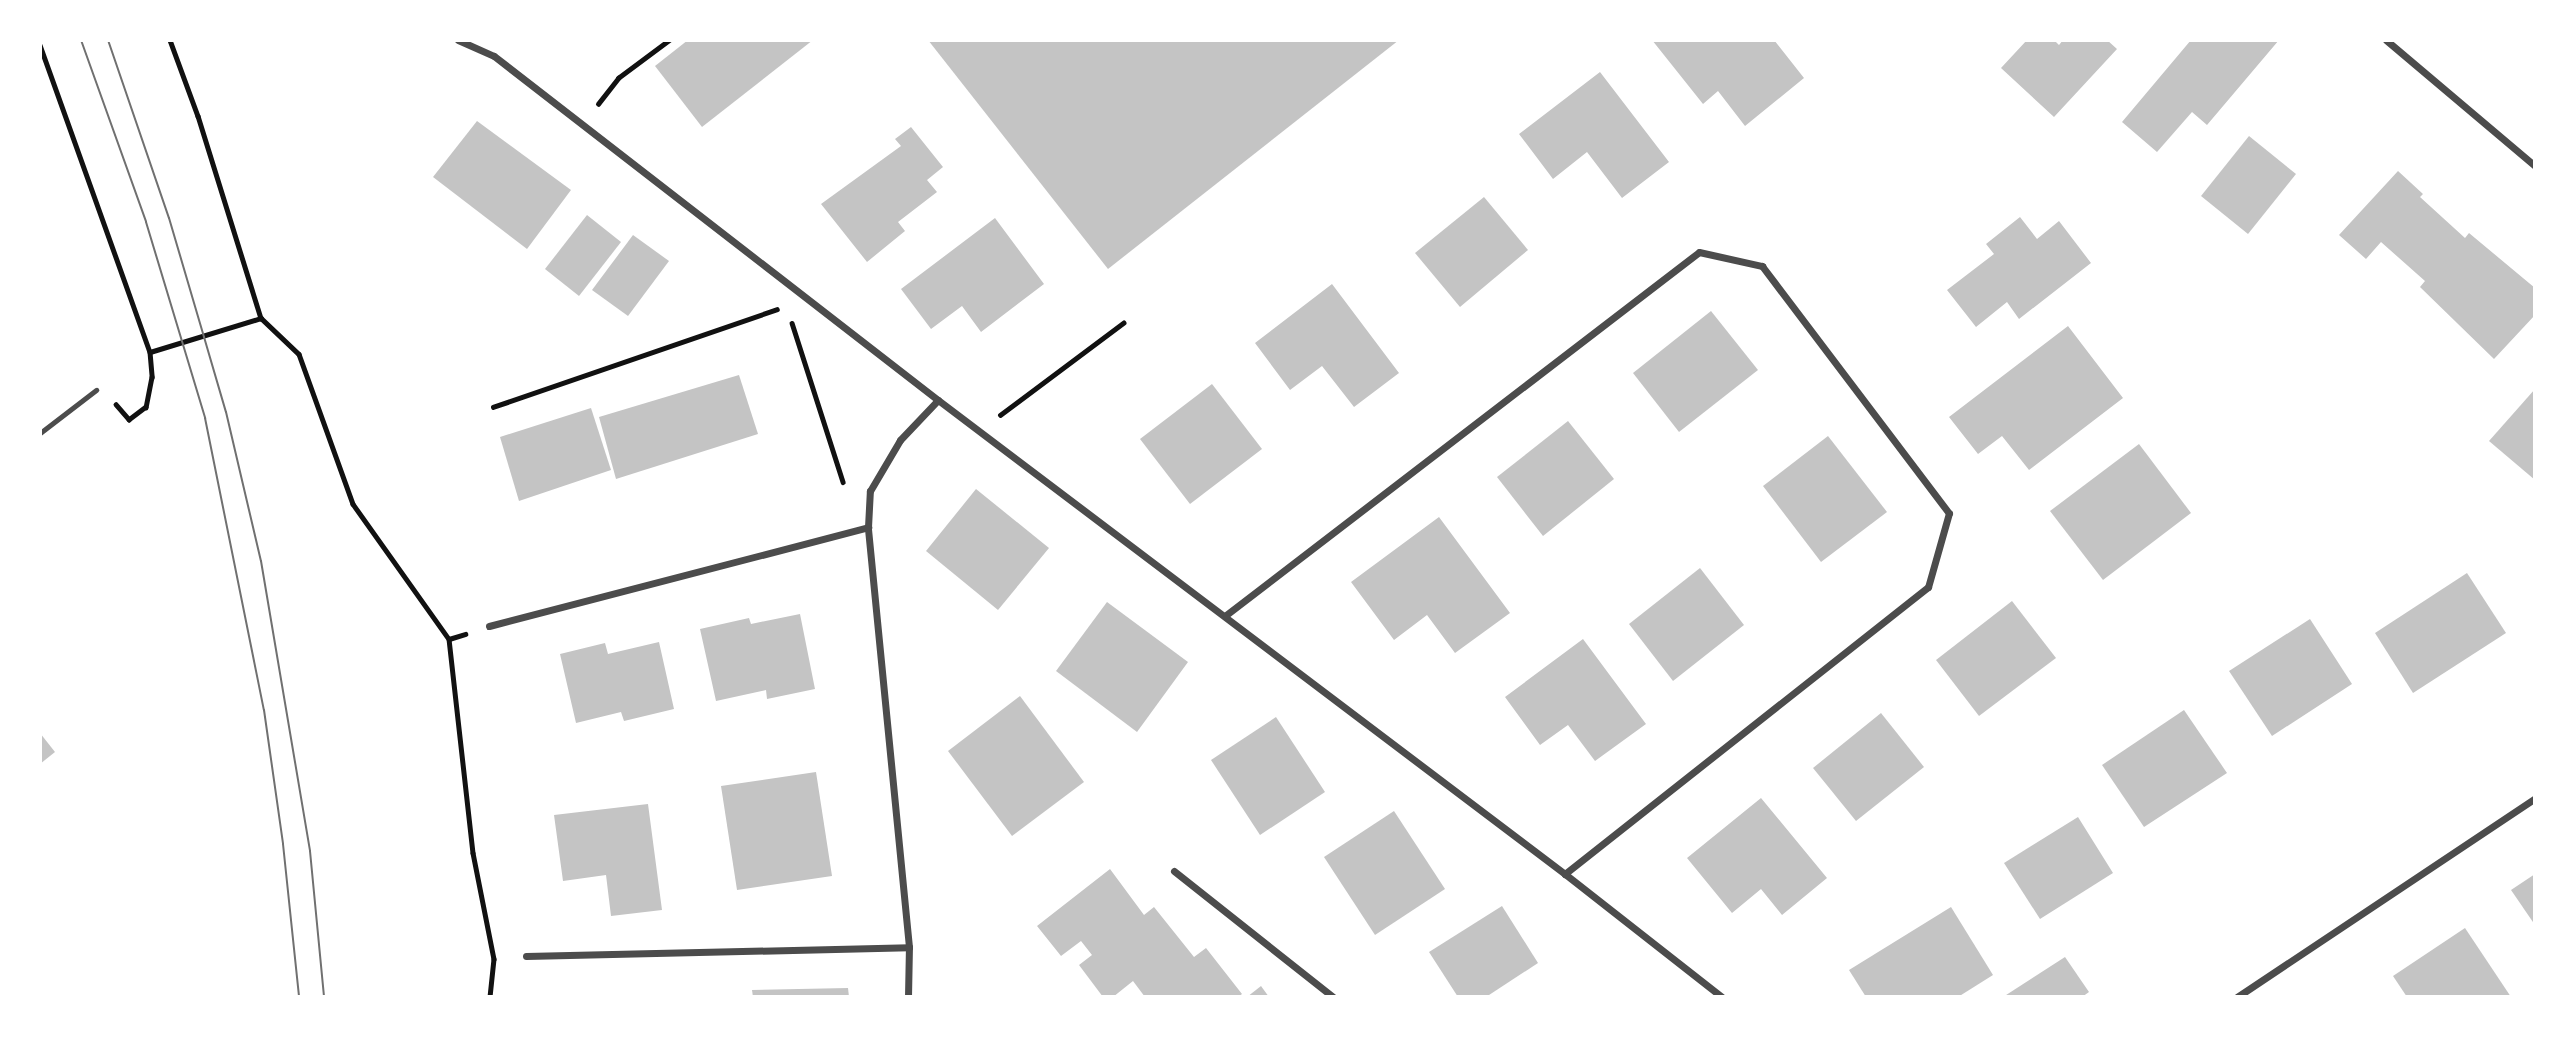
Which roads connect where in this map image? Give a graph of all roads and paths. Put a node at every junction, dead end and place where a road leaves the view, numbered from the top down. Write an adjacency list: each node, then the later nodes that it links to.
1 (170, 40): 10 (path)
2 (458, 40): 6 (street)
3 (669, 40): 6 (path)
4 (2386, 40): 7 (street)
5 (40, 45): 12 (path)
6 (582, 123): 8 (street)
7 (2535, 166)
8 (797, 290): 9 (path); 14 (street)
9 (786, 306): 15 (path); 18 (path)
10 (261, 318): 12 (path); 27 (path)
11 (1123, 323): 16 (path)
12 (150, 352): 13 (path)
13 (96, 390): 17 (lane)
14 (938, 400): 16 (street); 18 (street)
15 (493, 407)
16 (979, 430): 20 (street)
17 (40, 433)
18 (870, 491): 19 (street)
19 (868, 527): 21 (street); 25 (street)
20 (1226, 615): 24 (street); 24 (street)
21 (489, 626)
22 (2535, 799): 31 (street)
23 (1174, 871): 29 (street)
24 (1565, 874): 30 (street)
25 (909, 947): 26 (street); 28 (street)
26 (526, 956)
27 (490, 997)
28 (908, 997)
29 (1333, 997)
30 (1722, 997)
31 (2236, 997)

